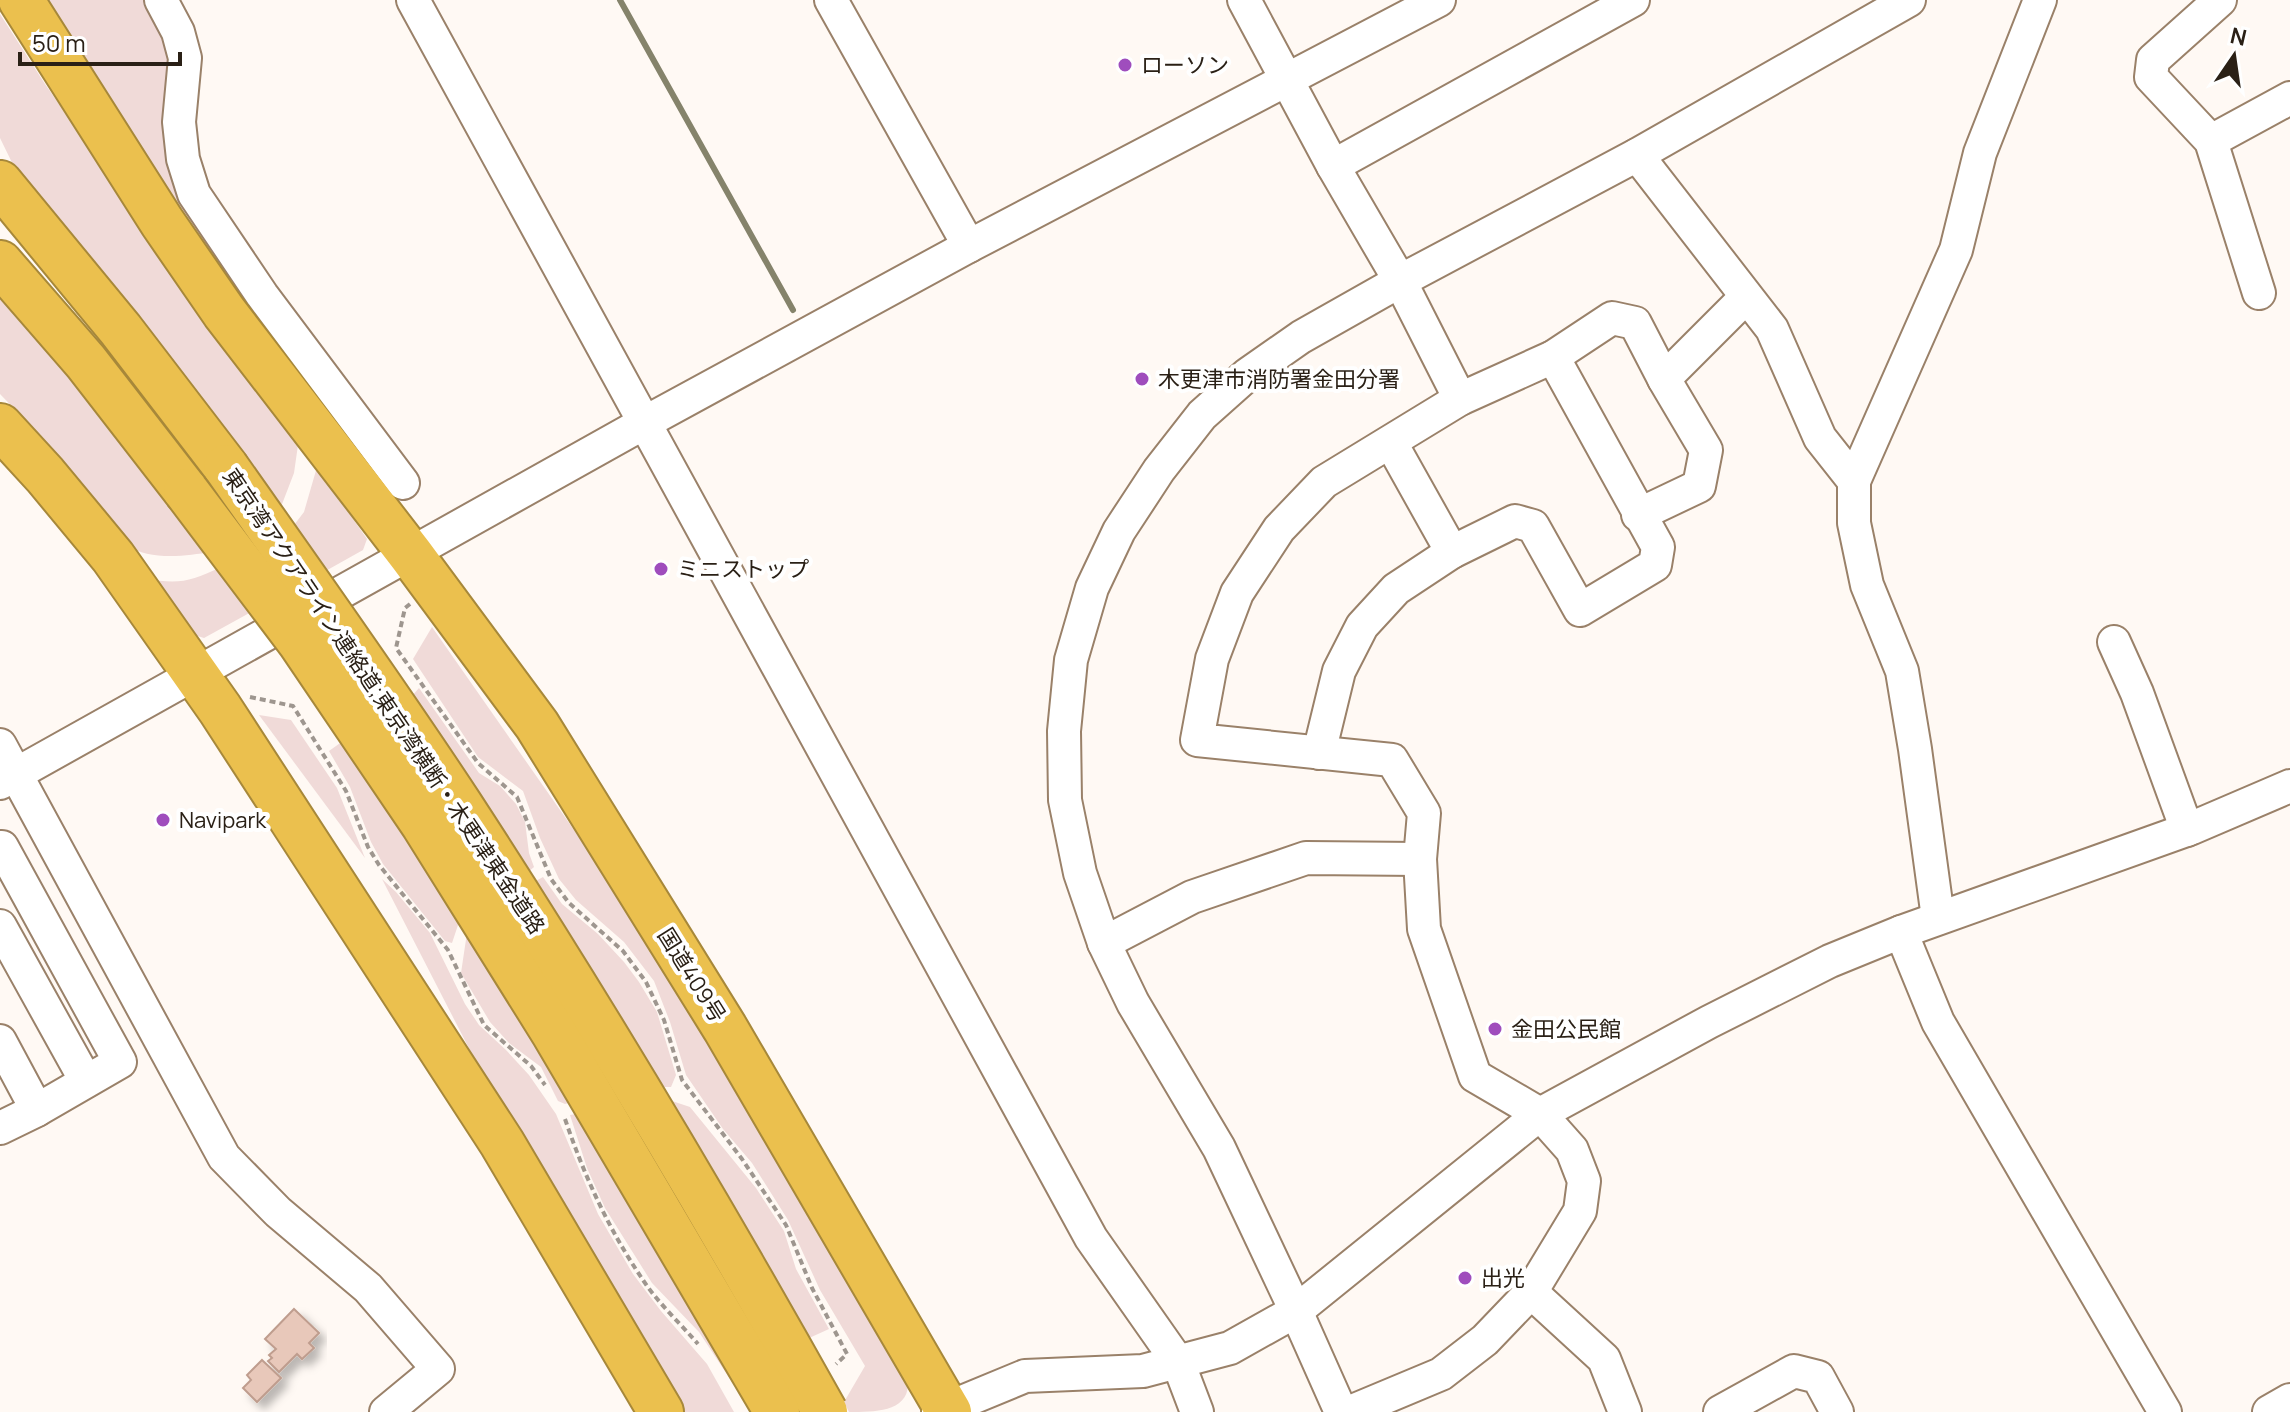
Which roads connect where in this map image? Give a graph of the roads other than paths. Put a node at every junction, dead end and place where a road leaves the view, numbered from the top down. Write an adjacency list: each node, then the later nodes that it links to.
1 (21, 0): 32 (highway, 国道409号)
2 (161, 0): 29 (street)
3 (413, 0): 25 (street)
4 (831, 0): 17 (street)
5 (1244, 0): 11 (street)
6 (1439, 0): 11 (street)
7 (1633, 0): 15 (street)
8 (1909, 0): 14 (street)
9 (2040, 0): 28 (street)
10 (2220, 0): 13 (street)
11 (1287, 79): 15 (street); 17 (street)
12 (2290, 98): 13 (street)
13 (2211, 141): 20 (street)
14 (1637, 155): 19 (street); 21 (street)
15 (1333, 166): 19 (street)
16 (0, 183): 60 (highway, 東京湾アクアライン連絡道;東京湾横断・木更津東金道路, bridge)
17 (969, 246): 25 (street)
18 (0, 263): 59 (highway, 東京湾アクアライン連絡道;東京湾横断・木更津東金道路, bridge)
19 (1400, 281): 24 (street); 45 (street)
20 (2259, 293)
21 (1746, 297): 23 (street); 28 (street)
22 (1553, 357): 23 (street); 24 (street); 30 (street)
23 (1664, 379): 30 (street)
24 (1460, 399): 27 (street)
25 (644, 423): 32 (street); 53 (street)
26 (0, 426): 34 (highway)
27 (1391, 443): 31 (street); 36 (street)
28 (1854, 481): 42 (street)
29 (403, 483)
30 (1638, 515): 31 (street)
31 (1452, 552): 36 (street)
32 (423, 570): 34 (street); 56 (highway, 国道409号)
33 (2114, 642): 39 (street)
34 (196, 673): 37 (street); 58 (highway)
35 (0, 745): 37 (street)
36 (1319, 753): 41 (street)
37 (8, 778): 57 (street)
38 (2290, 786): 39 (street)
39 (2187, 830): 42 (street)
40 (0, 848): 47 (street)
41 (1420, 859): 45 (street); 49 (street)
42 (1938, 918): 44 (street)
43 (0, 926): 47 (street)
44 (1901, 932): 49 (street); 55 (street)
45 (1104, 943): 52 (street)
46 (0, 1041): 48 (street)
47 (86, 1081): 48 (street)
48 (37, 1110): 50 (street)
49 (1540, 1114): 51 (street); 52 (street)
50 (0, 1128)
51 (1531, 1292): 63 (street); 64 (street)
52 (1296, 1311): 53 (street); 62 (street)
53 (1178, 1362): 56 (street); 61 (street)
54 (2290, 1400): 67 (street)
55 (2159, 1410)
56 (944, 1411)
57 (386, 1412)
58 (661, 1412)
59 (777, 1412)
60 (825, 1412)
61 (1197, 1412)
62 (1341, 1412)
63 (1350, 1412)
64 (1625, 1412)
65 (1720, 1412): 66 (street)
66 (1837, 1412)
67 (2269, 1412)

